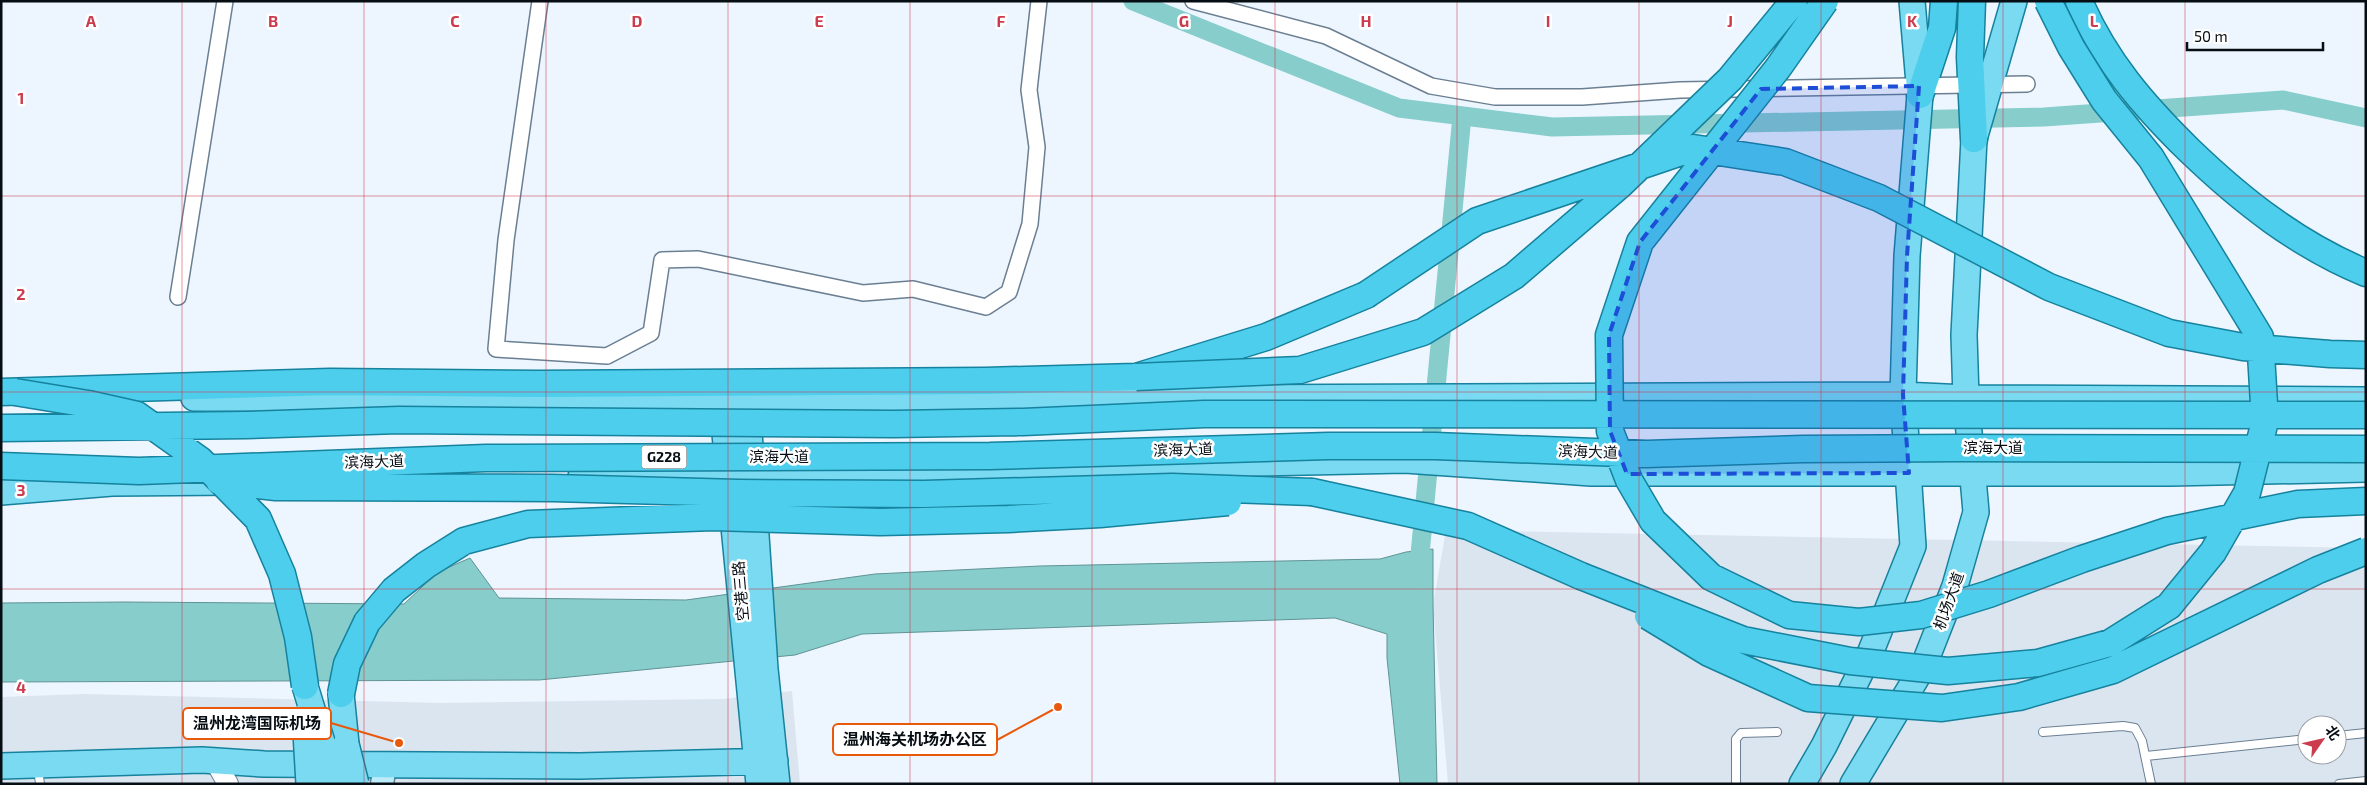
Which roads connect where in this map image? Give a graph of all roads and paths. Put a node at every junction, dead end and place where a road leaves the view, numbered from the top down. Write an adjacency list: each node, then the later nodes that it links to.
1 (225, 1): 17 (street)
2 (540, 1): 3 (street)
3 (1039, 1)
4 (1193, 1): 13 (street)
5 (1794, 1): 19 (highway, bridge)
6 (1825, 1): 39 (highway, bridge)
7 (1912, 1): 14 (main road)
8 (1944, 1): 14 (highway)
9 (1972, 1): 15 (highway)
10 (2014, 1): 15 (main road, 机场大道)
11 (2048, 1): 41 (highway, bridge)
12 (2079, 1): 16 (highway)
13 (2027, 84)
14 (1919, 102): 21 (main road)
15 (1976, 123): 22 (main road, 机场大道)
16 (2366, 273)
17 (178, 297)
18 (2366, 355): 19 (highway, bridge)
19 (1136, 377): 20 (highway, bridge)
20 (6, 394): 23 (main road); 42 (highway, bridge)
21 (1903, 395): 22 (main road); 24 (main road); 33 (main road)
22 (1966, 398): 25 (main road); 34 (main road, 机场大道)
23 (722, 399): 24 (main road); 35 (main road, 空港三路)
24 (747, 400): 35 (main road, 空港三路)
25 (2366, 400)
26 (2366, 414): 27 (highway, bridge)
27 (1, 428)
28 (2366, 449): 31 (highway, 滨海大道 / G228, bridge)
29 (1, 466): 31 (highway, 滨海大道 / G228, bridge)
30 (2366, 469): 32 (main road)
31 (139, 471): 38 (highway, bridge)
32 (2286, 471): 34 (main road); 36 (main road)
33 (1909, 473): 34 (main road); 35 (main road); 61 (main road)
34 (1972, 473): 62 (main road, 机场大道)
35 (740, 475): 37 (main road); 53 (main road, 空港三路)
36 (2366, 482)
37 (1, 492)
38 (1312, 492): 41 (highway); 43 (highway, bridge)
39 (2366, 501)
40 (2366, 551): 41 (highway, bridge)
41 (1581, 576)
42 (305, 686): 52 (main road, bridge); 58 (main road, bridge)
43 (341, 694): 52 (main road)
44 (1777, 732): 60 (lane)
45 (2043, 732): 49 (lane)
46 (2366, 733): 47 (lane)
47 (2347, 735)
48 (2297, 740): 49 (lane)
49 (2146, 756): 63 (lane)
50 (215, 761): 52 (main road); 54 (main road); 57 (street)
51 (1, 766): 54 (main road)
52 (341, 772): 55 (main road); 59 (main road, bridge)
53 (767, 772): 55 (main road)
54 (39, 775)
55 (383, 775)
56 (2366, 782): 64 (lane)
57 (228, 784)
58 (309, 784)
59 (356, 784)
60 (1736, 784)
61 (1802, 784)
62 (1853, 784)
63 (2151, 784)
64 (2339, 784)

